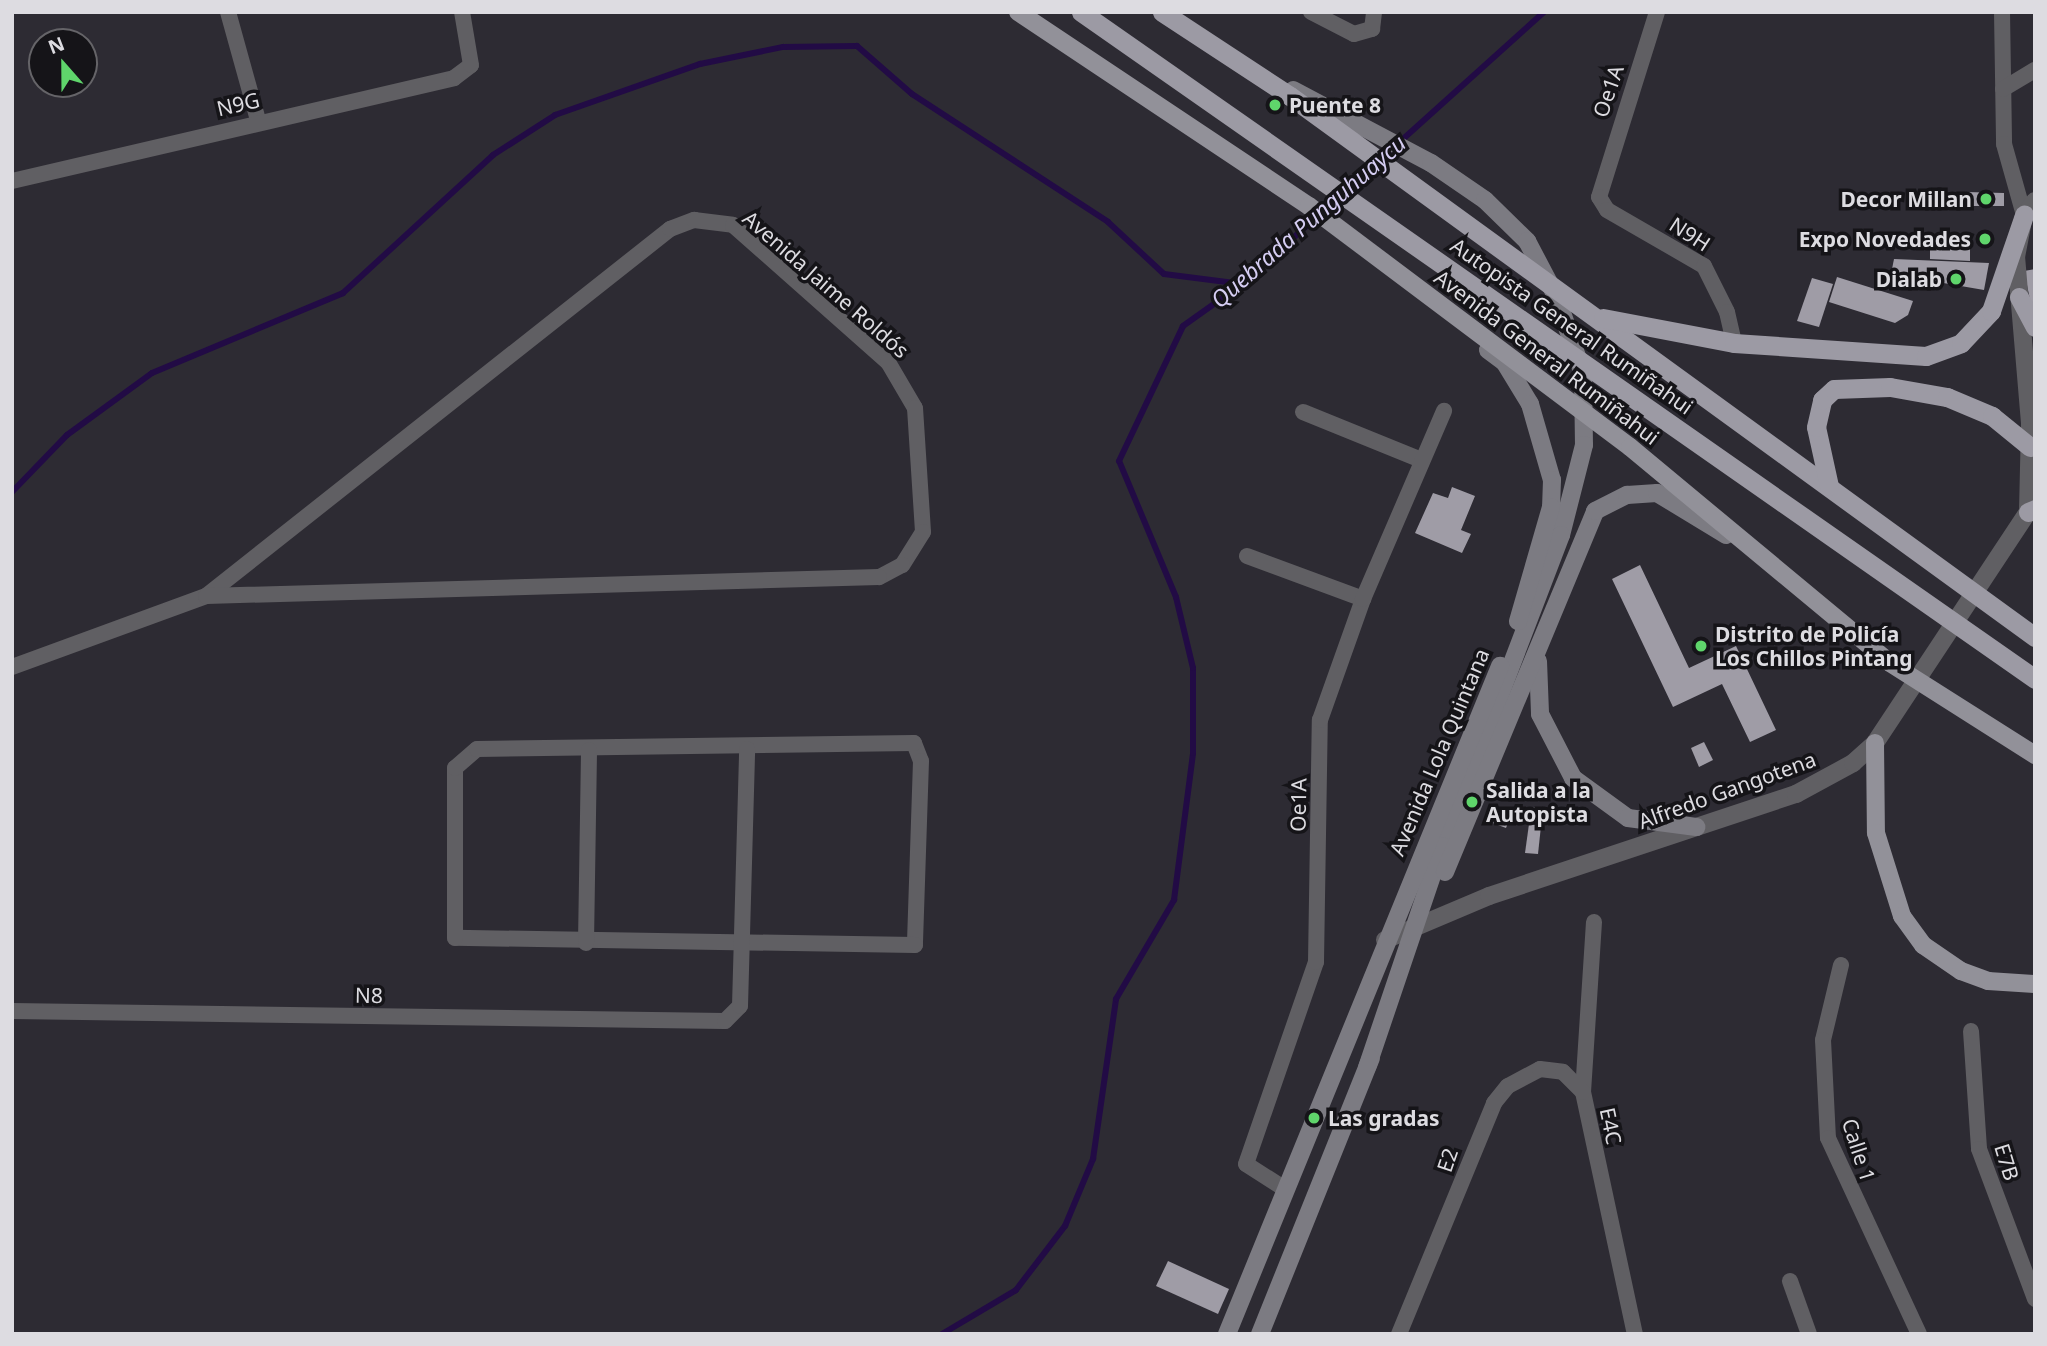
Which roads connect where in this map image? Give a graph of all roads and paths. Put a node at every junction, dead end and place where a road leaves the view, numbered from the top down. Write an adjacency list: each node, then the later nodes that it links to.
1 (228, 12): 13 (street)
2 (462, 12): 13 (street, N9G)
3 (1018, 12): 17 (main road, Avenida General Rumiñahui)
4 (1081, 12): 37 (highway, Autopista General Rumiñahui)
5 (1162, 12): 10 (highway, Autopista General Rumiñahui)
6 (1311, 12): 7 (street)
7 (1374, 12)
8 (1657, 12): 15 (street, Oe1A)
9 (2002, 12): 12 (street)
10 (1207, 41): 19 (highway, Autopista General Rumiñahui); 52 (main road, Avenida Lola Quintana)
11 (2035, 70): 12 (street)
12 (2003, 89): 16 (street)
13 (258, 120): 14 (street, N9G)
14 (12, 181)
15 (1598, 184): 21 (street, N9H)
16 (2029, 208): 18 (street, Alfredo Gangotena); 21 (highway)
17 (1354, 240): 29 (main road, Avenida General Rumiñahui); 45 (main road, Avenida Lola Quintana)
18 (2019, 297): 20 (highway); 24 (street, Alfredo Gangotena)
19 (1595, 316): 21 (highway); 26 (highway, Autopista General Rumiñahui)
20 (2035, 327)
21 (1734, 343)
22 (1444, 411): 25 (street, Oe1A)
23 (1303, 412): 25 (street)
24 (2030, 447): 26 (highway); 27 (street, Alfredo Gangotena)
25 (1421, 460): 31 (street, Oe1A)
26 (1829, 486): 32 (highway, Autopista General Rumiñahui)
27 (2031, 510): 38 (street, Alfredo Gangotena)
28 (1247, 556): 31 (street)
29 (1762, 561): 35 (main road, Avenida Lola Quintana); 41 (main road, Avenida General Rumiñahui)
30 (206, 596): 30 (street, Avenida Jaime Roldós); 36 (street, Avenida Jaime Roldós)
31 (1363, 599): 54 (street, Oe1A)
32 (1994, 609): 33 (highway); 34 (highway, Autopista General Rumiñahui)
33 (2035, 625)
34 (2035, 637)
35 (1541, 642): 42 (main road); 43 (main road, Avenida Lola Quintana)
36 (12, 667)
37 (2035, 680)
38 (1877, 739): 42 (street, Alfredo Gangotena); 49 (main road)
39 (589, 750): 40 (street); 46 (street); 46 (street)
40 (747, 750): 47 (street); 47 (street)
41 (2035, 755)
42 (1696, 827): 43 (street, Alfredo Gangotena)
43 (1426, 921): 45 (street, Alfredo Gangotena); 52 (main road, Avenida Lola Quintana)
44 (1594, 922): 53 (street, E4C)
45 (1385, 940): 54 (main road, Avenida Lola Quintana)
46 (586, 943): 47 (street)
47 (743, 947): 50 (street, N8)
48 (1841, 965): 62 (street, Calle 1)
49 (2035, 984)
50 (12, 1011)
51 (1971, 1031): 56 (street, E7B)
52 (1367, 1067): 58 (main road, Avenida Lola Quintana)
53 (1583, 1092): 59 (street, E2); 60 (street, E4C)
54 (1285, 1189): 57 (main road, Avenida Lola Quintana)
55 (1790, 1281): 61 (street)
56 (2034, 1297)
57 (1227, 1334)
58 (1260, 1334)
59 (1399, 1334)
60 (1635, 1334)
61 (1809, 1334)
62 (1919, 1334)

